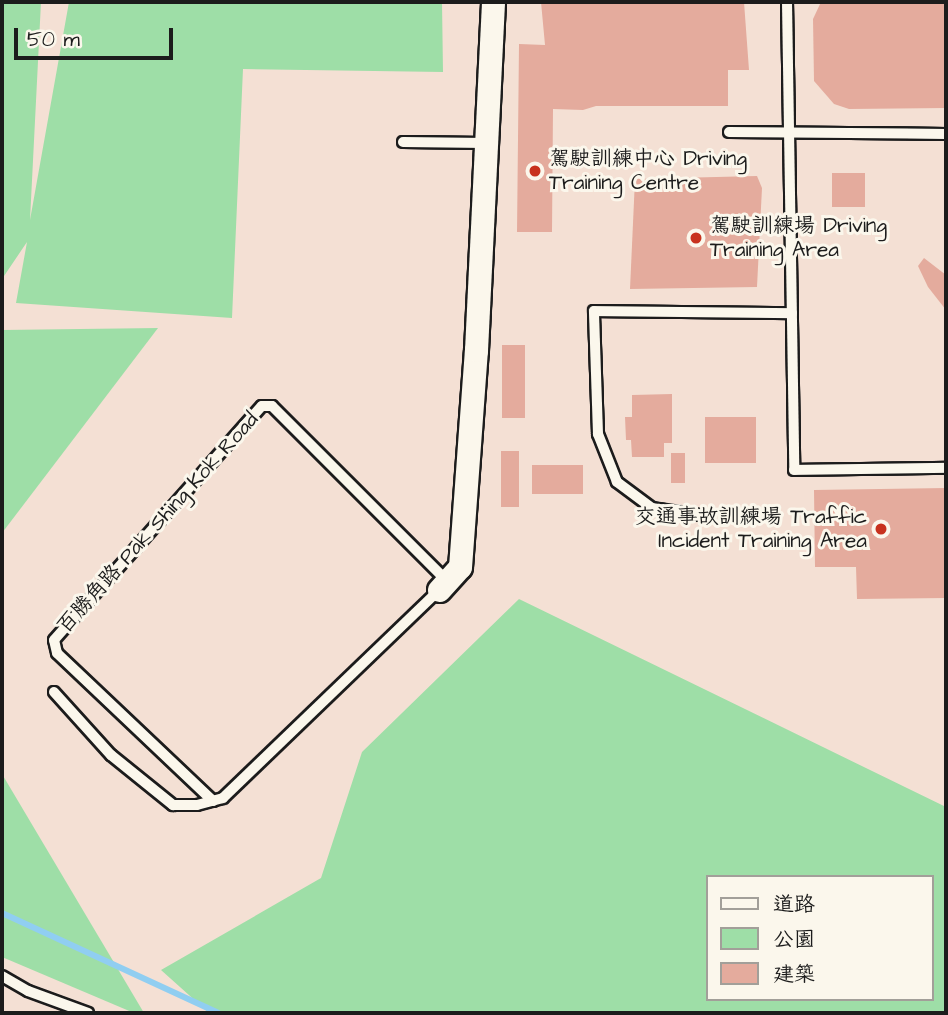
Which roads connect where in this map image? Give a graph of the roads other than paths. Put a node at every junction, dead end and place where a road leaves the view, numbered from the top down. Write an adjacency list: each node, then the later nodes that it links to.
1 (493, 2): 7 (street)
2 (788, 2): 4 (lane)
3 (729, 132): 4 (lane)
4 (789, 134): 5 (lane); 8 (lane)
5 (946, 134)
6 (403, 142): 7 (lane)
7 (486, 143): 11 (street)
8 (792, 313): 9 (lane); 10 (lane)
9 (946, 468)
10 (707, 516)
11 (443, 586): 13 (lane); 13 (lane, 百勝角路 Pak Shing Kok Road)
12 (54, 692): 13 (lane)
13 (212, 801)
14 (2, 975): 15 (lane)
15 (89, 1013)

